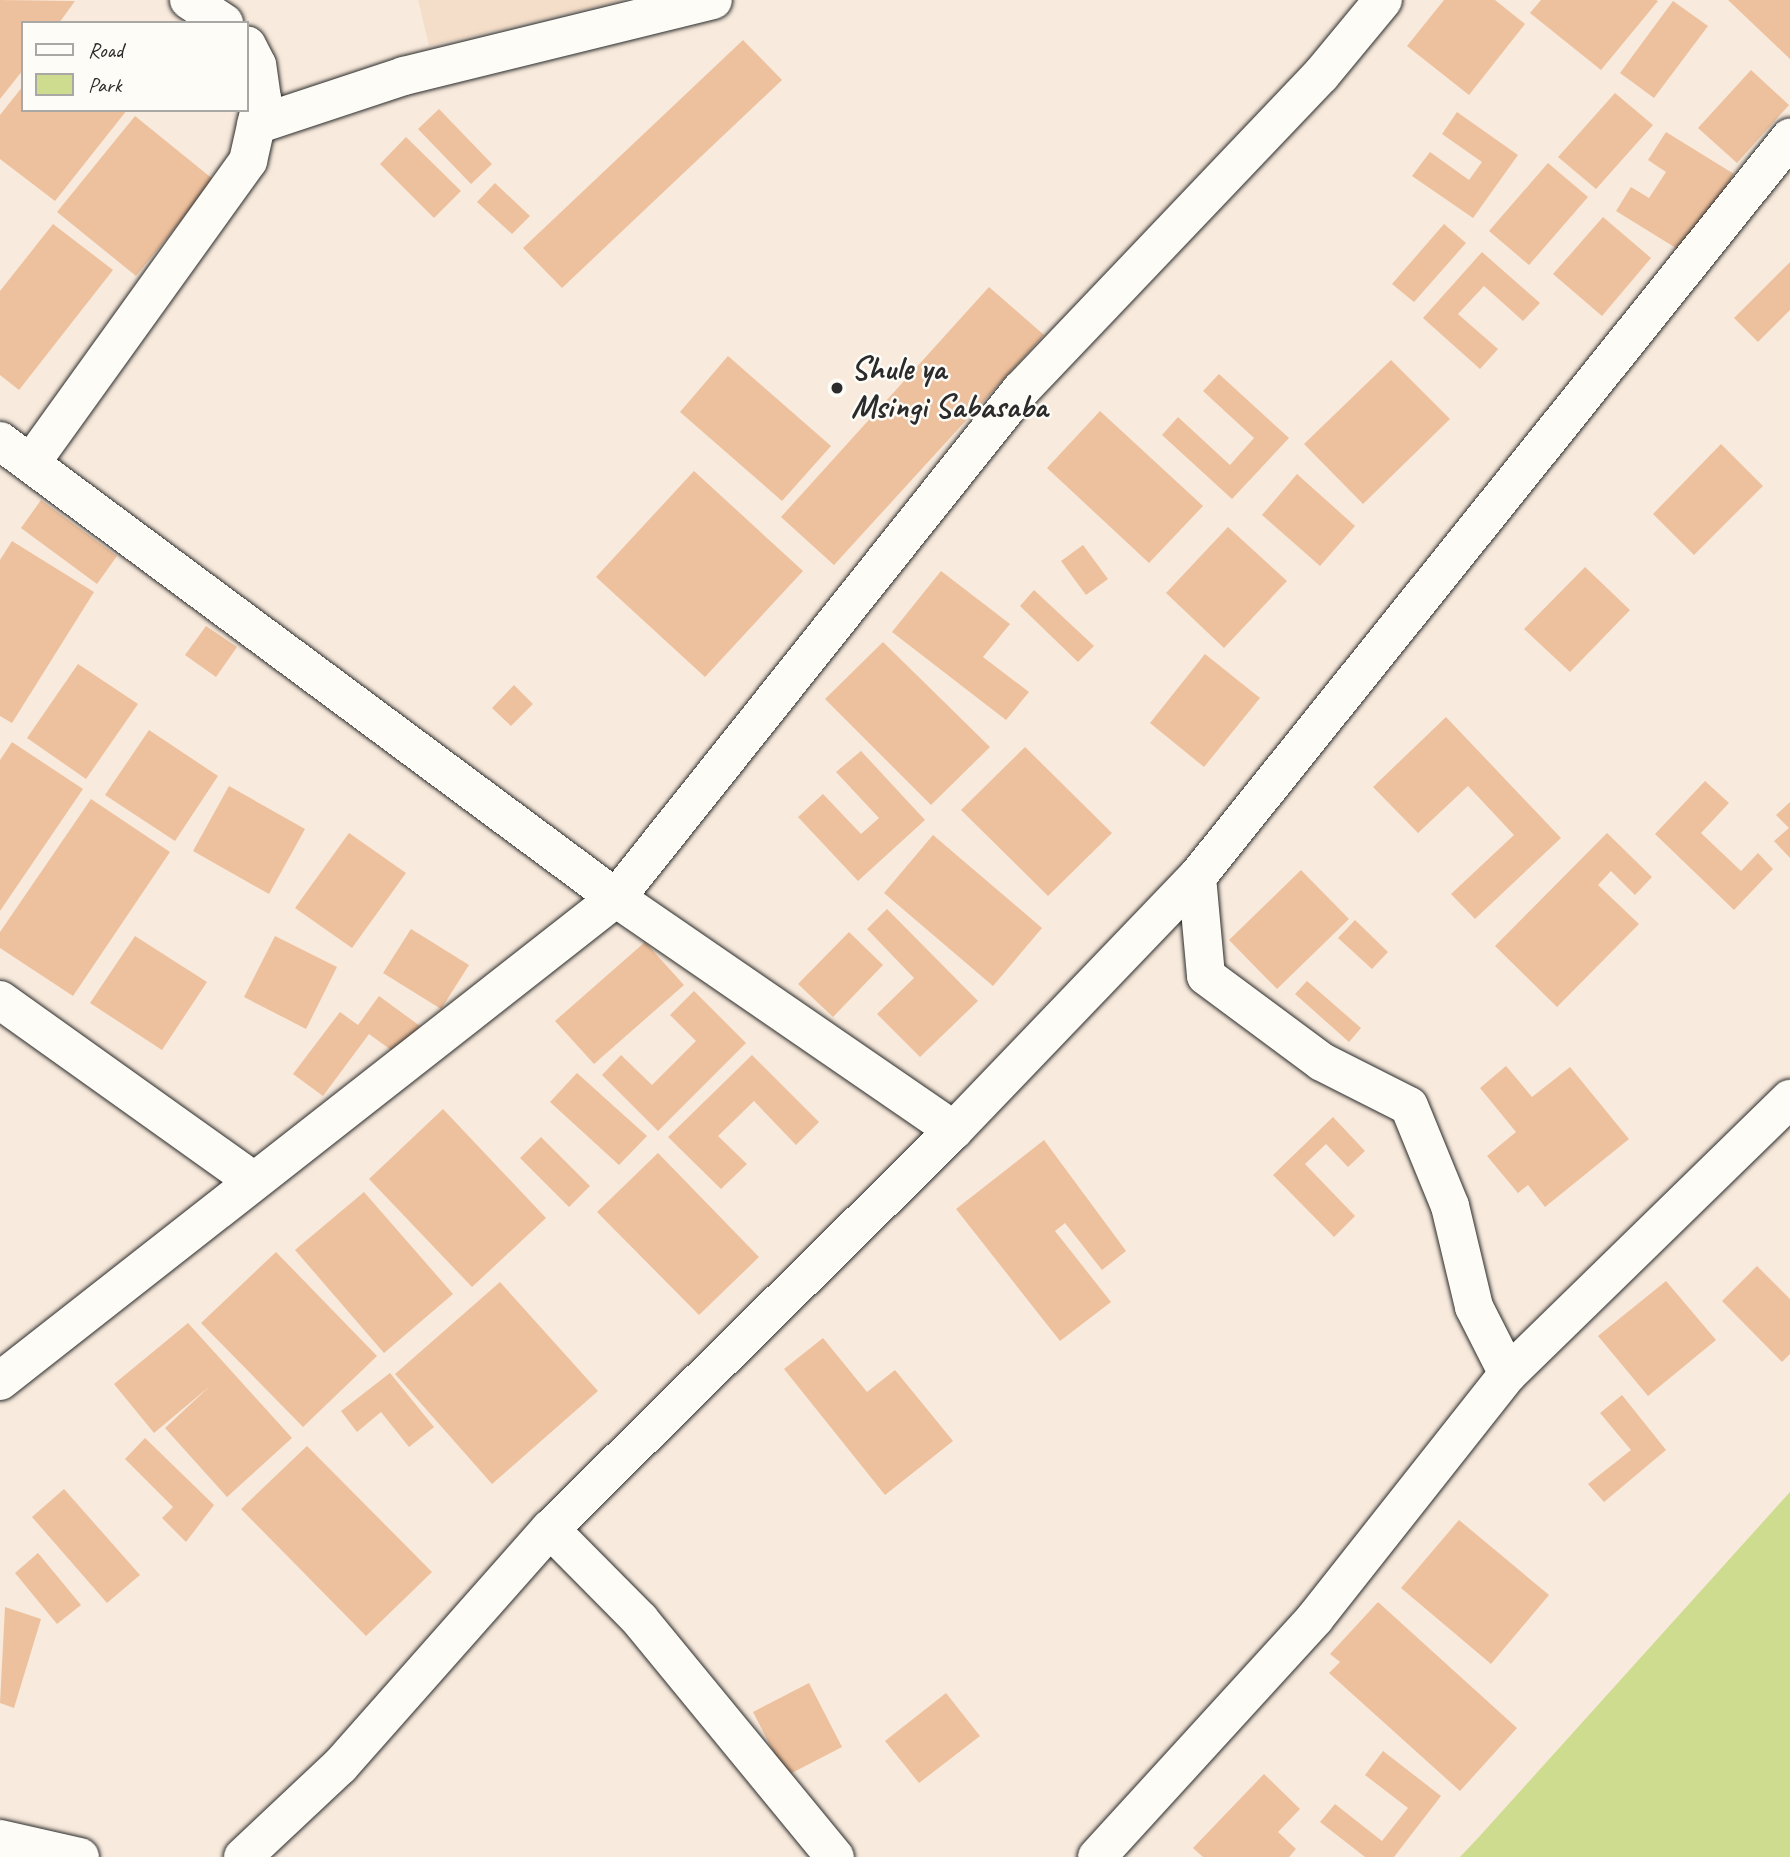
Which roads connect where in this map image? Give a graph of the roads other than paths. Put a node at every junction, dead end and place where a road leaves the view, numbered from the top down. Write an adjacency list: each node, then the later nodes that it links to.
1 (190, 0): 4 (street)
2 (713, 0): 6 (street)
3 (1383, 0): 11 (street)
4 (221, 21)
5 (248, 47): 6 (street)
6 (256, 125): 9 (street)
7 (1790, 138): 10 (street)
8 (0, 441): 9 (street)
9 (31, 463): 11 (street)
10 (1197, 877): 14 (street); 16 (street)
11 (616, 898): 14 (street); 15 (street)
12 (0, 1000): 15 (street)
13 (1790, 1099): 16 (street)
14 (954, 1130): 18 (street)
15 (251, 1180): 17 (street)
16 (1508, 1374): 23 (street)
17 (0, 1381)
18 (550, 1529): 21 (street); 22 (street)
19 (0, 1839): 20 (street)
20 (80, 1857)
21 (243, 1857)
22 (835, 1857)
23 (1097, 1857)

